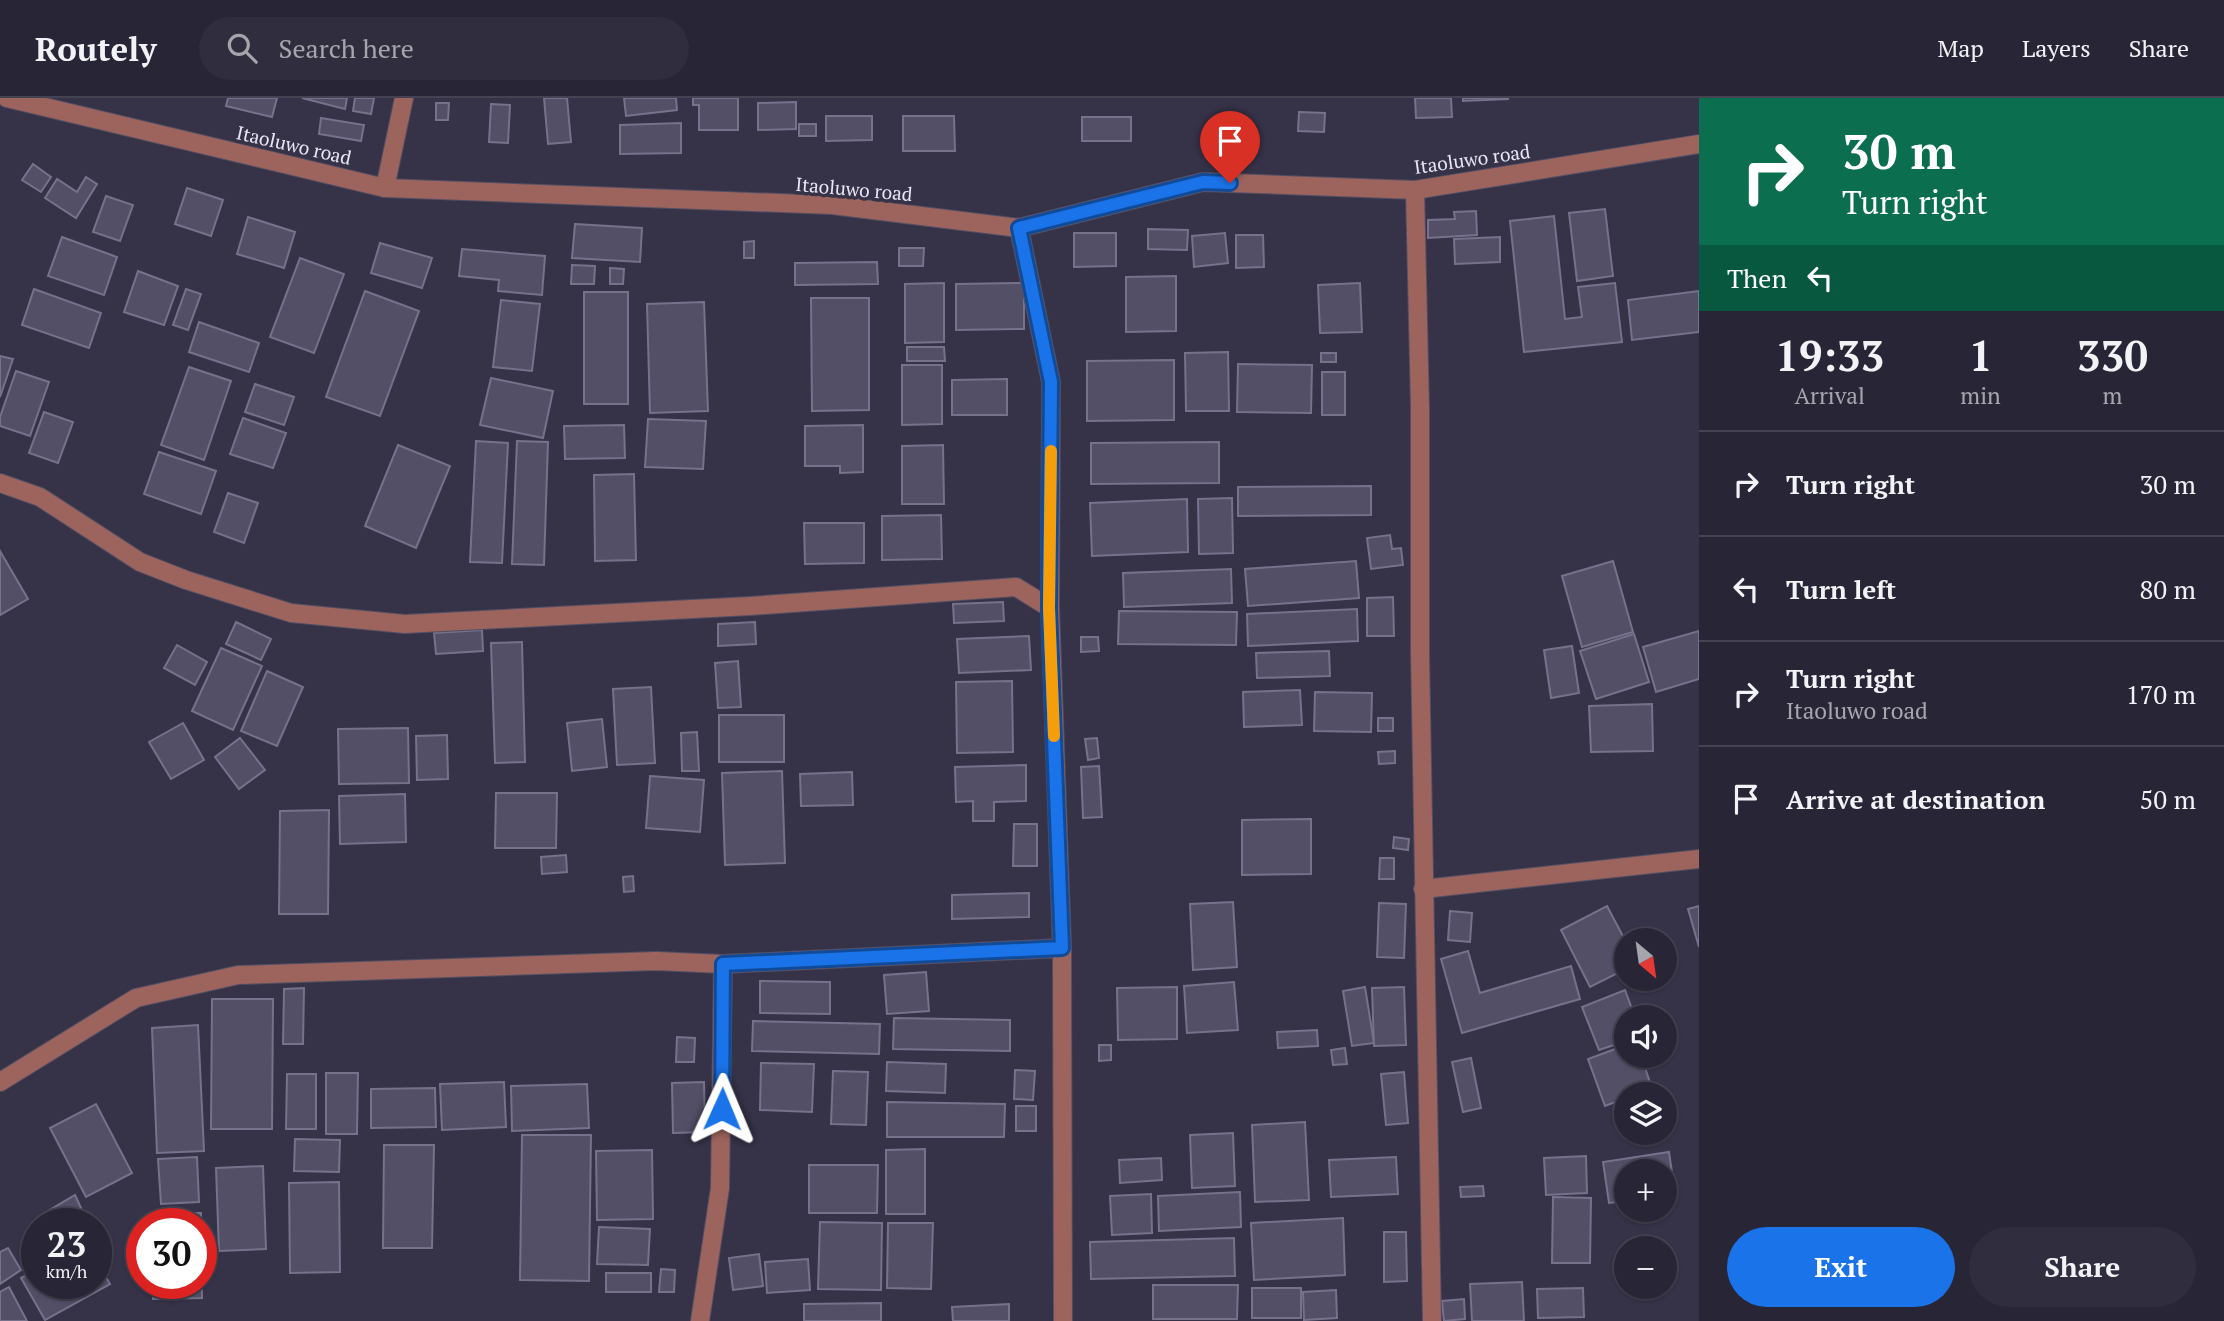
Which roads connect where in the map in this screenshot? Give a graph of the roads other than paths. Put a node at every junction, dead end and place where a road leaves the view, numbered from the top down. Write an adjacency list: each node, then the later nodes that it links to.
1 (6, 98): 3 (street, Itaoluwo road)
2 (404, 98): 5 (street)
3 (46, 103): 5 (street, Itaoluwo road)
4 (1699, 145): 6 (street, Itaoluwo road)
5 (385, 188): 7 (street, Itaoluwo road)
6 (1415, 190): 7 (street, Itaoluwo road); 11 (street)
7 (1019, 228): 9 (street)
8 (0, 483): 9 (street)
9 (1049, 608): 12 (street)
10 (1699, 859): 11 (street)
11 (1423, 889): 17 (street)
12 (1062, 948): 13 (street); 16 (street)
13 (723, 964): 14 (street); 15 (street)
14 (0, 1082)
15 (701, 1321)
16 (1063, 1321)
17 (1432, 1321)

